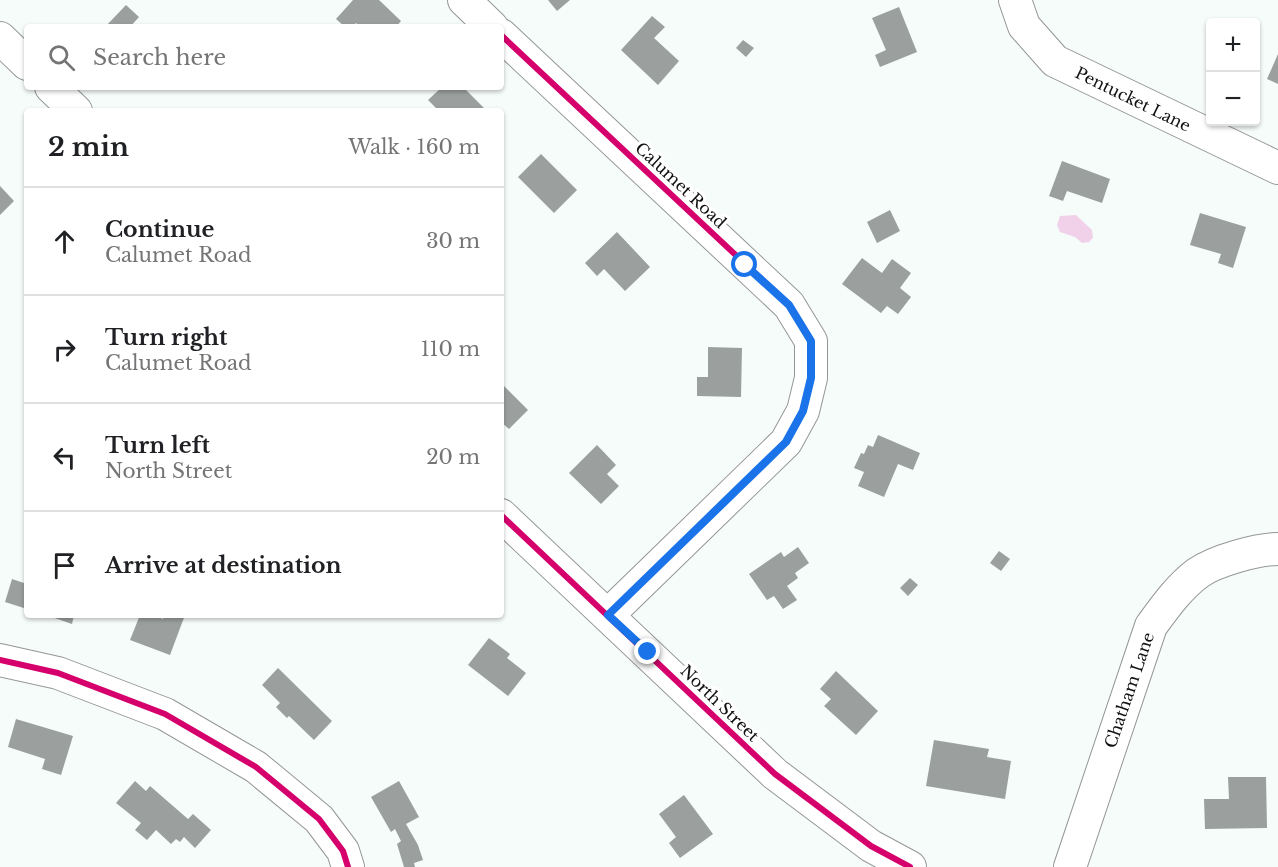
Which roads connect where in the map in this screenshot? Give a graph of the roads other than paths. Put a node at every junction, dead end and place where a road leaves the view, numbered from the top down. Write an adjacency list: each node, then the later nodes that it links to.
1 (464, 0): 3 (street)
2 (1015, 0): 9 (street, Pentucket Lane)
3 (489, 24)
4 (0, 38): 6 (street)
5 (504, 38): 12 (street, Calumet Road)
6 (24, 61)
7 (54, 90): 8 (street)
8 (73, 108)
9 (1278, 168)
10 (504, 518): 12 (street, North Street)
11 (1278, 549): 16 (street, Chatham Lane)
12 (608, 615): 15 (street, North Street)
13 (0, 660): 14 (street)
14 (348, 867)
15 (910, 867)
16 (1070, 867)

